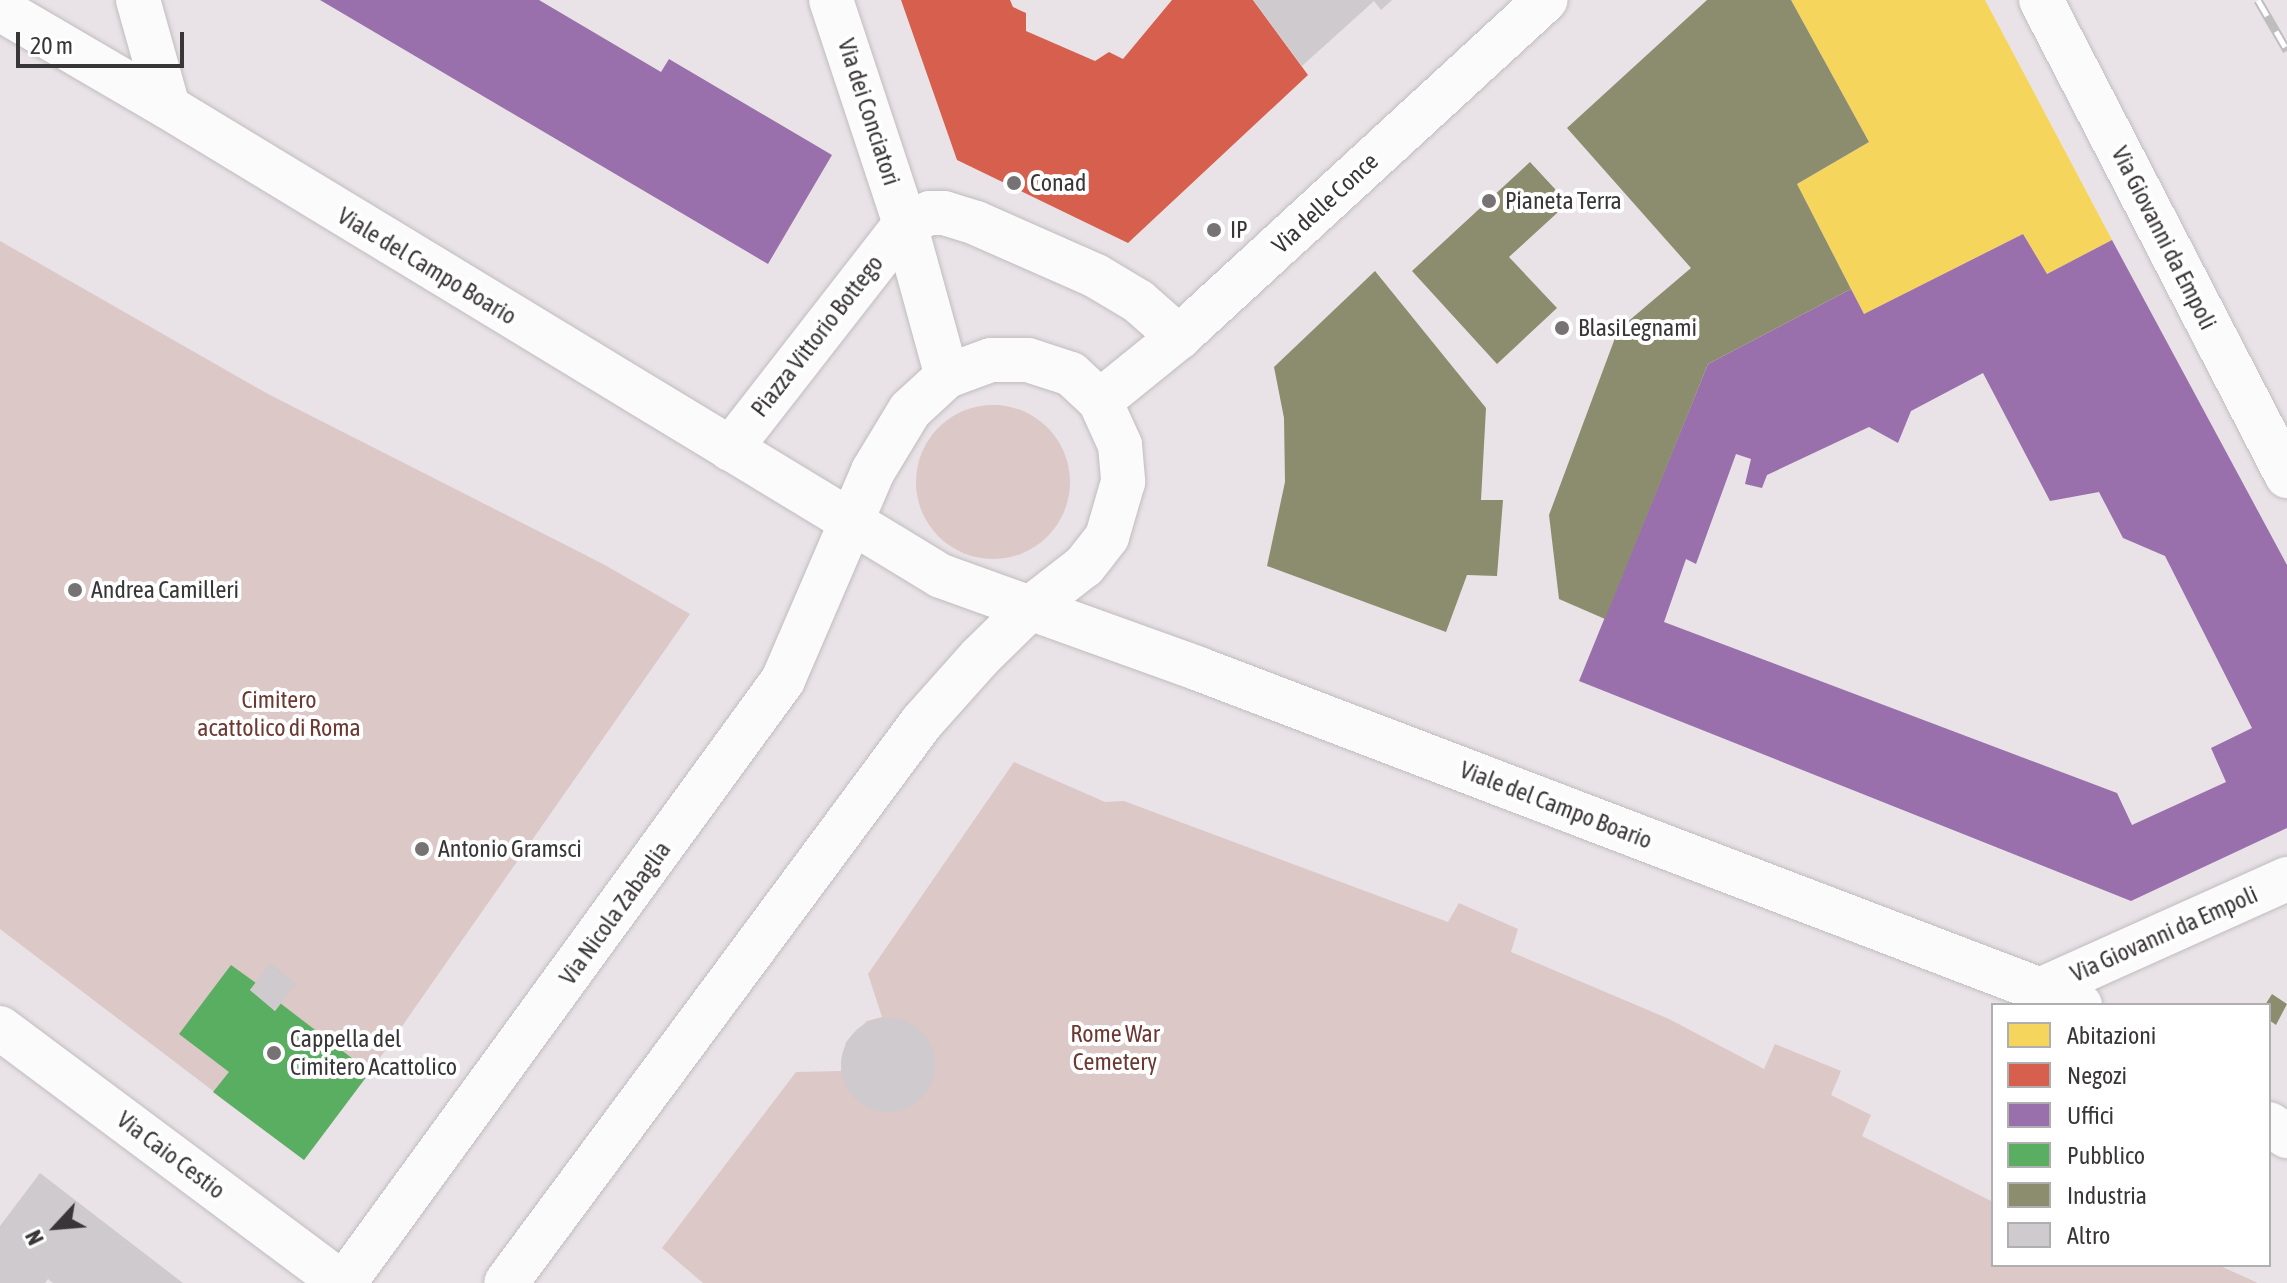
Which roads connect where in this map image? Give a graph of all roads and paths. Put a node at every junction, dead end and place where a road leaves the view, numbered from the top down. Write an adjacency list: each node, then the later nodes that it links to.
1 (138, 0): 6 (street)
2 (831, 0): 7 (street, Via dei Conciatori)
3 (1546, 0): 8 (street, Via delle Conce)
4 (2041, 0): 12 (street, Via Giovanni da Empoli)
5 (0, 9): 6 (street, Viale del Campo Boario)
6 (168, 107): 11 (street, Viale del Campo Boario)
7 (905, 224): 8 (street); 9 (street, Piazza Vittorio Bottego); 11 (street, Piazza Vittorio Bottego)
8 (1179, 337): 10 (street, Via delle Conce)
9 (947, 376): 10 (street); 13 (street)
10 (1100, 401): 14 (street)
11 (730, 449): 13 (street, Viale del Campo Boario)
12 (2287, 476)
13 (852, 524): 14 (street); 18 (street, Via Nicola Zabaglia)
14 (1030, 608): 16 (street, Viale del Campo Boario); 19 (street)
15 (2287, 879): 16 (street, Via Giovanni da Empoli)
16 (2061, 997)
17 (0, 1028): 18 (street, Via Caio Cestio)
18 (343, 1283)
19 (506, 1283)

